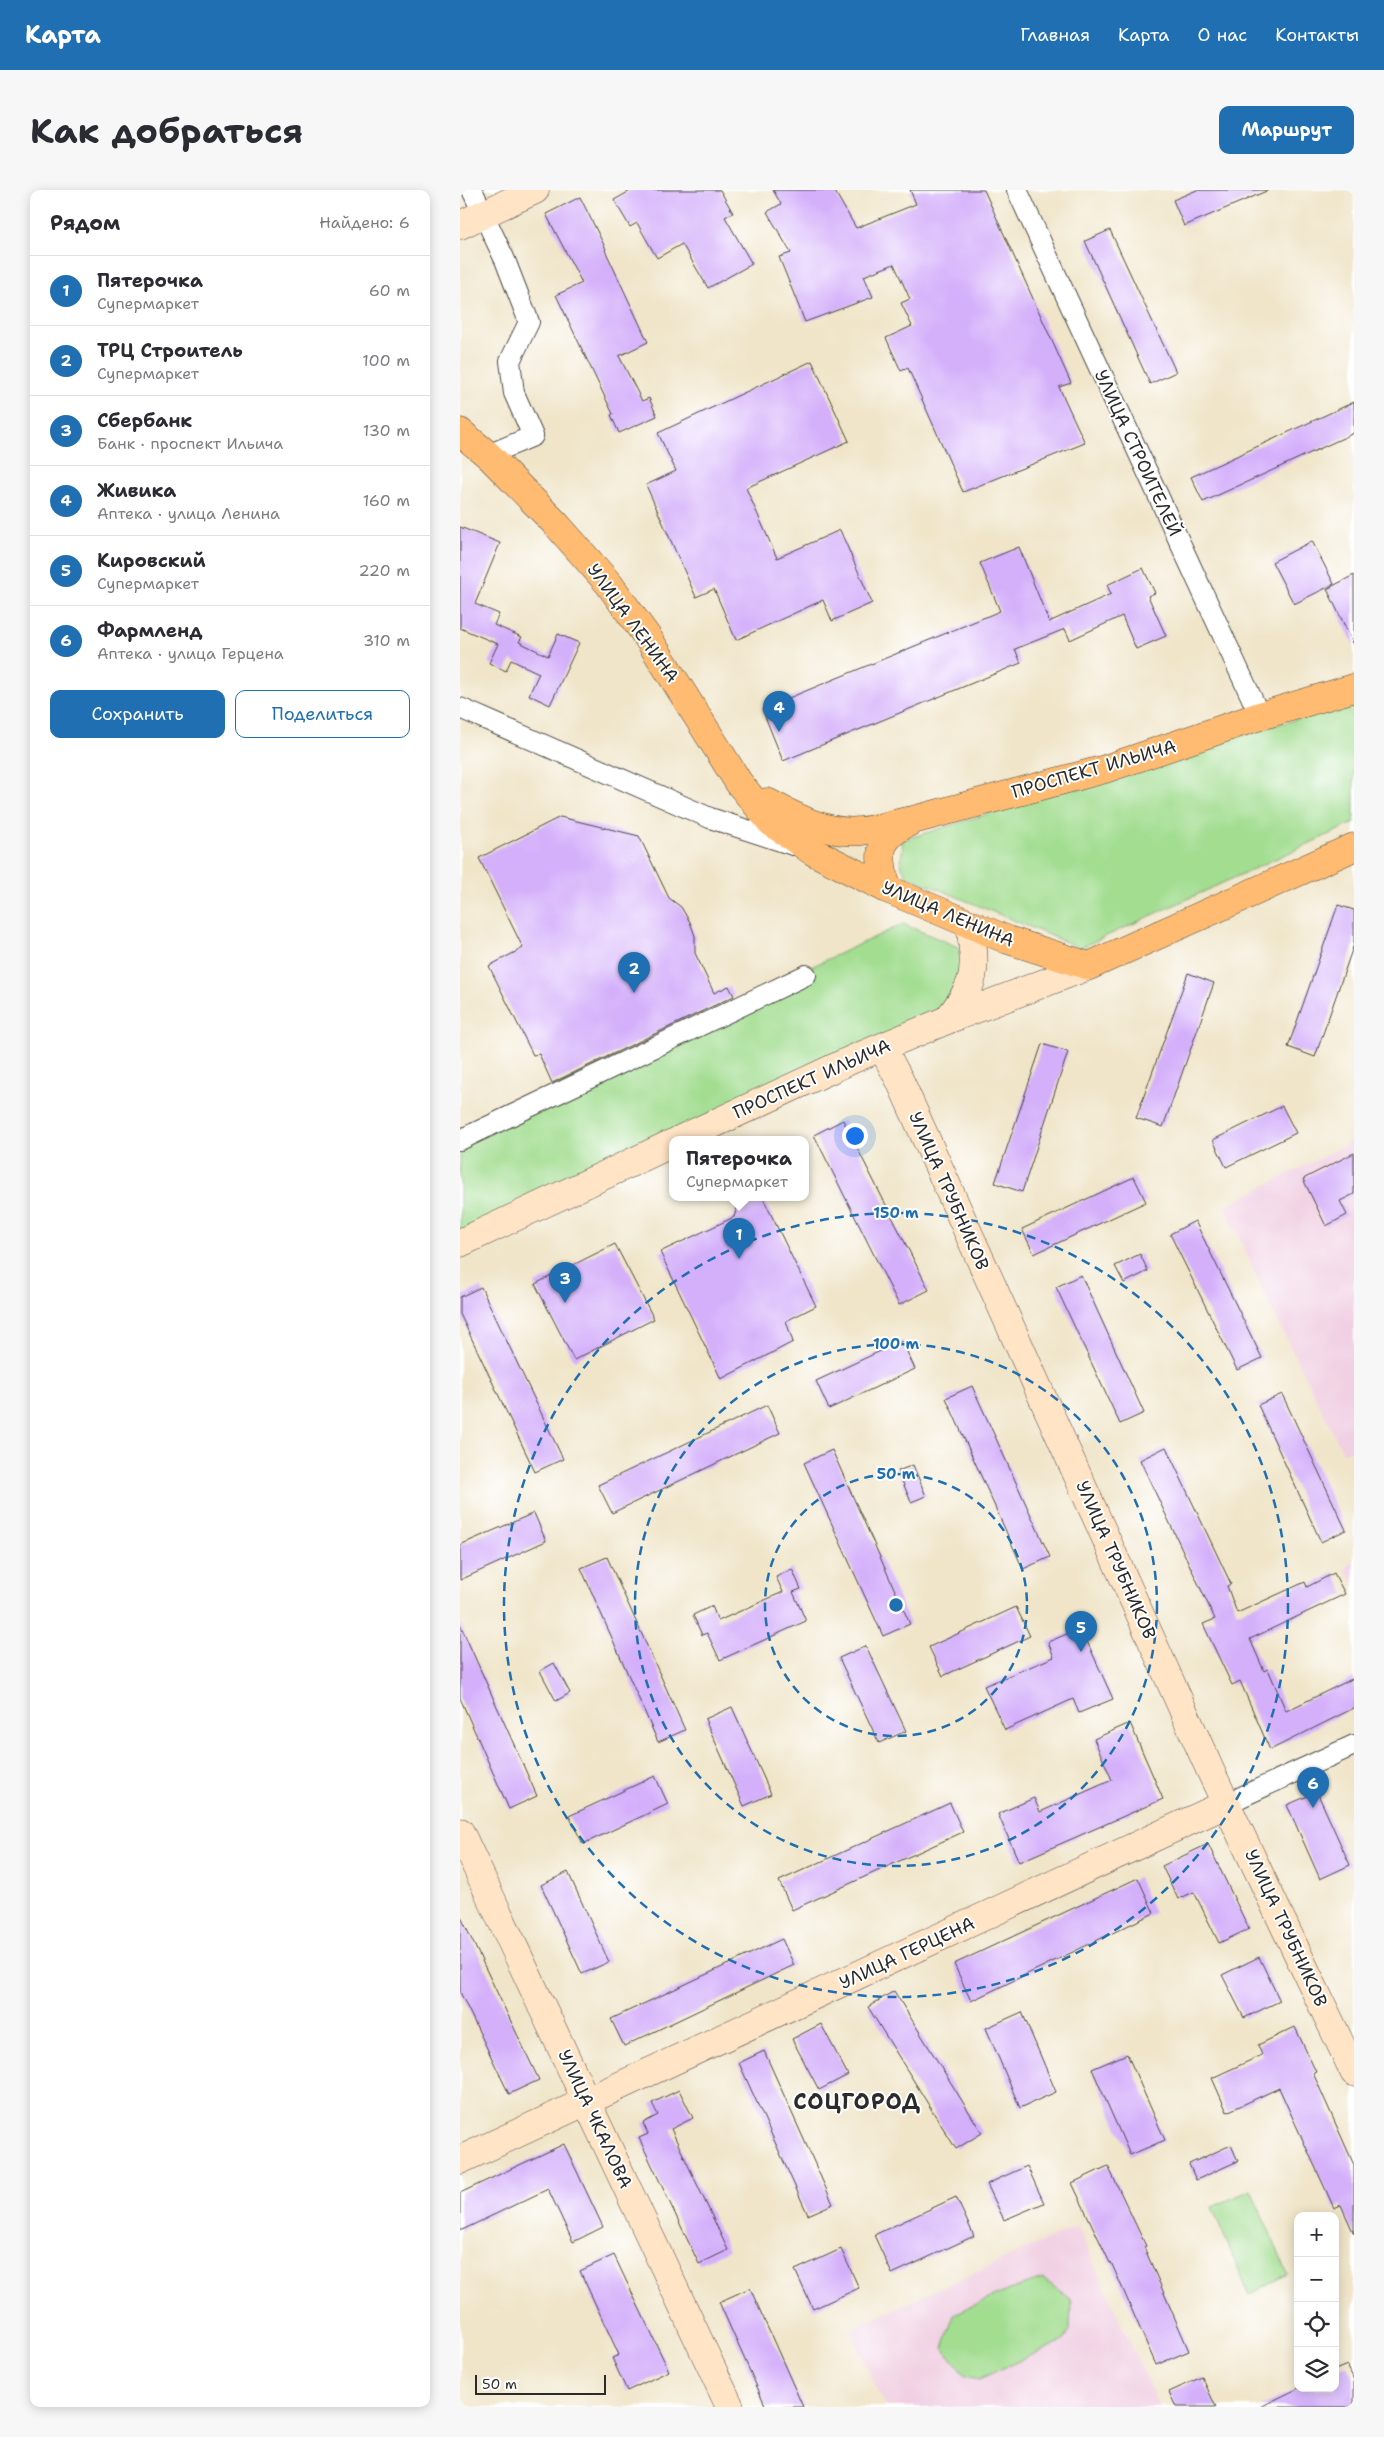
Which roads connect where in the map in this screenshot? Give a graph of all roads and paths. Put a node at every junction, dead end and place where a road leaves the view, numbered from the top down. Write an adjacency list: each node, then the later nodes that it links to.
1 (472, 190): 4 (street)
2 (535, 190): 4 (street)
3 (1018, 190): 9 (street, УЛИЦА СТРОИТЕЛЕЙ)
4 (472, 220): 6 (street)
5 (460, 432): 6 (main road, УЛИЦА ЛЕНИНА)
6 (488, 455): 10 (main road, УЛИЦА ЛЕНИНА)
7 (1354, 688): 9 (main road, ПРОСПЕКТ ИЛЬИЧА)
8 (460, 708): 13 (street, УЛИЦА ЛЕНИНА)
9 (1260, 716): 11 (main road, ПРОСПЕКТ ИЛЬИЧА)
10 (743, 789): 11 (main road, УЛИЦА ЛЕНИНА); 13 (main road, УЛИЦА ЛЕНИНА)
11 (913, 820): 14 (main road, ПРОСПЕКТ ИЛЬИЧА)
12 (1354, 847): 16 (main road, ПРОСПЕКТ ИЛЬИЧА)
13 (812, 851): 14 (main road, УЛИЦА ЛЕНИНА)
14 (887, 889): 15 (main road, УЛИЦА ЛЕНИНА)
15 (970, 924): 16 (main road, УЛИЦА ЛЕНИНА); 18 (street, ПРОСПЕКТ ИЛЬИЧА)
16 (1089, 966): 18 (street, ПРОСПЕКТ ИЛЬИЧА)
17 (806, 975): 21 (street)
18 (947, 1020): 19 (street, ПРОСПЕКТ ИЛЬИЧА)
19 (882, 1047): 20 (street, ПРОСПЕКТ ИЛЬИЧА); 25 (street, УЛИЦА ТРУБНИКОВ)
20 (688, 1136)
21 (460, 1140)
22 (669, 1145): 23 (street)
23 (460, 1243)
24 (1354, 1745): 25 (street, УЛИЦА ГЕРЦЕНА)
25 (1226, 1804): 27 (street, УЛИЦА ТРУБНИКОВ); 28 (street, УЛИЦА ГЕРЦЕНА)
26 (460, 1832): 28 (street, УЛИЦА ЧКАЛОВА)
27 (1354, 2072)
28 (587, 2102): 29 (street, УЛИЦА ГЕРЦЕНА); 30 (street, УЛИЦА ЧКАЛОВА)
29 (460, 2160)
30 (730, 2407)

